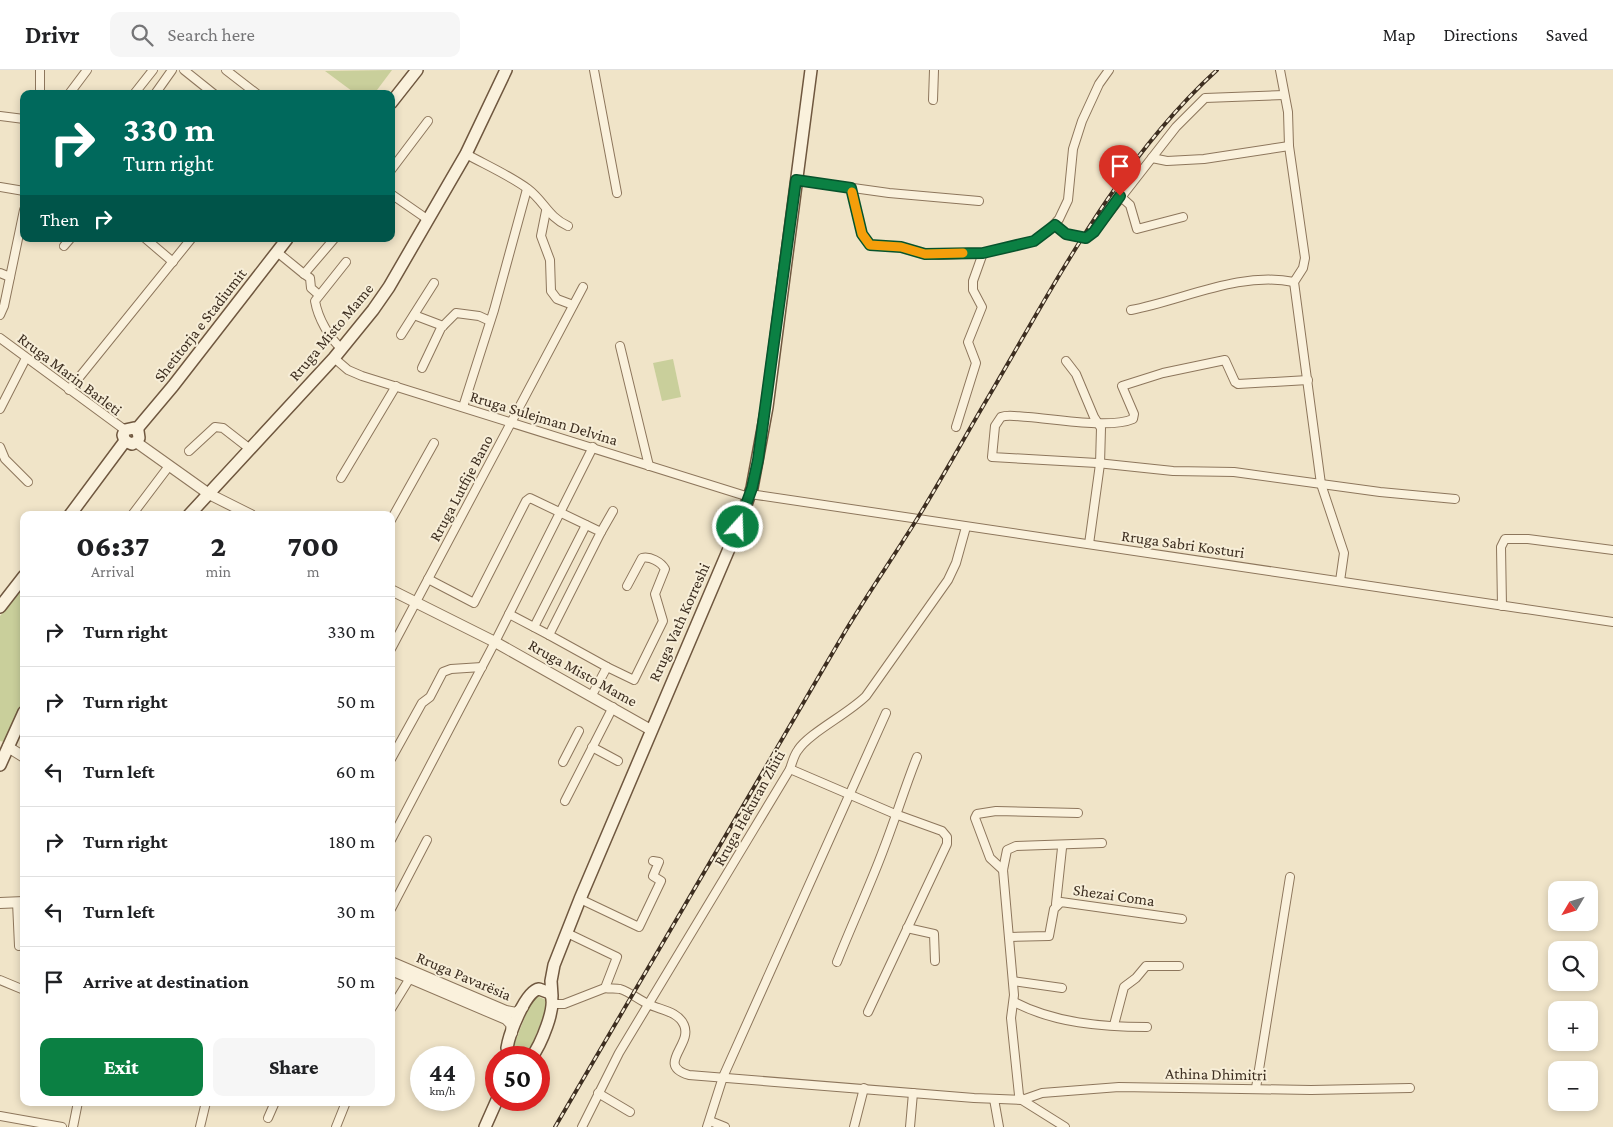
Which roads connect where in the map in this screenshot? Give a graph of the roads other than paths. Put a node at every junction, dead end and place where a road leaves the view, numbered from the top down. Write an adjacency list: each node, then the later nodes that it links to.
1 (40, 70): 15 (street)
2 (87, 70): 16 (street)
3 (153, 70): 17 (street)
4 (172, 70): 18 (street)
5 (184, 70): 19 (street)
6 (226, 70): 20 (street)
7 (417, 70): 22 (main road)
8 (506, 70): 28 (main road, Rruga Misto Mame)
9 (594, 70): 36 (street)
10 (810, 70): 31 (main road, Rruga Vath Korreshi)
11 (934, 70): 23 (street)
12 (1096, 70): 14 (street)
13 (1280, 70): 21 (street)
14 (1106, 72): 43 (street)
15 (40, 90)
16 (72, 90)
17 (137, 90)
18 (158, 90)
19 (209, 90)
20 (252, 90)
21 (1284, 94): 27 (street); 29 (street)
22 (395, 98)
23 (933, 100)
24 (0, 116): 25 (street)
25 (20, 118)
26 (428, 120): 30 (street)
27 (1289, 146): 29 (street); 59 (street)
28 (466, 154): 34 (street); 42 (main road, Rruga Misto Mame)
29 (1152, 158): 37 (street)
30 (395, 165)
31 (796, 180): 33 (street); 98 (main road, Rruga Vath Korreshi)
32 (0, 187): 35 (street)
33 (851, 188): 39 (street); 53 (street)
34 (527, 189): 40 (street); 67 (street)
35 (20, 190)
36 (617, 193)
37 (1120, 196): 41 (street); 43 (street)
38 (395, 197): 42 (street)
39 (979, 201)
40 (546, 211): 44 (street); 63 (street)
41 (1183, 217)
42 (428, 219): 72 (main road, Rruga Misto Mame)
43 (1055, 225): 53 (street)
44 (568, 226)
45 (20, 234): 58 (street)
46 (67, 242): 51 (street)
47 (150, 242): 54 (street)
48 (189, 242): 54 (street)
49 (285, 242): 52 (main road, Shetitorja e Stadiumit)
50 (331, 242): 57 (street)
51 (64, 246)
52 (277, 252): 57 (street); 85 (main road, Shetitorja e Stadiumit)
53 (983, 253): 84 (street)
54 (173, 262): 79 (street)
55 (346, 262): 62 (street)
56 (0, 273): 58 (street)
57 (304, 274): 62 (street)
58 (10, 277): 65 (street)
59 (1294, 282): 64 (street); 77 (street)
60 (434, 283): 66 (street)
61 (583, 287): 63 (street, Rruga Lutfije Bano)
62 (319, 295): 72 (street)
63 (574, 305): 82 (street, Rruga Lutfije Bano)
64 (1131, 310)
65 (0, 315)
66 (414, 315): 68 (street); 69 (street)
67 (490, 321): 68 (street); 80 (street)
68 (443, 326): 76 (street)
69 (401, 335)
70 (0, 338): 73 (street, Rruga Marin Barleti)
71 (620, 346): 93 (street)
72 (342, 348): 74 (main road, Rruga Misto Mame)
73 (26, 358): 79 (street, Rruga Marin Barleti); 81 (street)
74 (334, 358): 78 (street, Rruga Sulejman Delvina); 89 (main road, Rruga Misto Mame)
75 (1066, 361): 83 (street)
76 (422, 368)
77 (1308, 380): 83 (street); 96 (street)
78 (396, 386): 80 (street, Rruga Sulejman Delvina); 94 (street)
79 (69, 390): 85 (street, Rruga Marin Barleti)
80 (463, 407): 82 (street, Rruga Sulejman Delvina)
81 (0, 408)
82 (512, 423): 88 (street, Rruga Sulejman Delvina); 114 (street, Rruga Lutfije Bano)
83 (1099, 424): 91 (street); 91 (street)
84 (956, 427)
85 (132, 436): 92 (street); 97 (street); 100 (main road, Shetitorja e Stadiumit)
86 (434, 443): 106 (street)
87 (0, 447): 95 (street)
88 (593, 447): 93 (street, Rruga Sulejman Delvina); 104 (street)
89 (250, 449): 90 (street); 97 (main road, Rruga Misto Mame)
90 (188, 451)
91 (1100, 464): 96 (street); 110 (street)
92 (170, 466): 97 (street); 101 (street)
93 (649, 466): 98 (street, Rruga Sulejman Delvina)
94 (342, 478)
95 (28, 482)
96 (1321, 484): 99 (street); 116 (street)
97 (213, 494): 102 (main road, Rruga Misto Mame); 103 (street)
98 (749, 496): 108 (street, Rruga Sabri Kosturi); 134 (main road, Rruga Vath Korreshi)
99 (1454, 498)
100 (73, 511)
101 (135, 511)
102 (194, 511)
103 (244, 511)
104 (560, 511): 107 (street); 114 (street); 122 (street)
105 (612, 511): 109 (street)
106 (395, 513)
107 (586, 525): 109 (street); 112 (street)
108 (966, 527): 110 (street, Rruga Sabri Kosturi); 144 (street, Rruga Hekuran Zhiti)
109 (601, 532): 113 (street)
110 (1089, 544): 116 (street, Rruga Sabri Kosturi)
111 (1613, 550): 120 (street)
112 (570, 556): 113 (street); 124 (street)
113 (585, 563): 125 (street)
114 (428, 579): 119 (street, Rruga Lutfije Bano)
115 (20, 581): 121 (main road)
116 (1340, 581): 120 (street, Rruga Sabri Kosturi)
117 (626, 586): 129 (street)
118 (395, 592): 119 (street, Rruga Misto Mame)
119 (415, 603): 126 (street, Rruga Lutfije Bano); 127 (street, Rruga Misto Mame)
120 (1502, 606): 123 (street, Rruga Sabri Kosturi)
121 (0, 607)
122 (509, 614): 124 (street); 127 (street)
123 (1613, 622)
124 (534, 627): 125 (street)
125 (549, 635): 129 (street)
126 (395, 641)
127 (495, 642): 128 (street); 130 (street, Rruga Misto Mame)
128 (482, 667): 138 (street); 149 (street)
129 (607, 667): 130 (street)
130 (592, 695): 131 (street, Rruga Misto Mame)
131 (613, 707): 134 (street, Rruga Misto Mame); 137 (street)
132 (886, 713): 145 (street)
133 (20, 719): 136 (main road)
134 (651, 730): 157 (main road, Rruga Vath Korreshi)
135 (579, 731): 142 (street)
136 (4, 745): 139 (street); 143 (main road)
137 (592, 747): 141 (street); 146 (street)
138 (395, 751)
139 (20, 755)
140 (917, 757): 148 (street)
141 (618, 761)
142 (563, 762)
143 (0, 766)
144 (790, 769): 145 (street); 183 (street, Rruga Hekuran Zhiti)
145 (851, 793): 148 (street); 191 (street)
146 (565, 801)
147 (1078, 813): 154 (street)
148 (895, 814): 163 (street); 168 (street)
149 (395, 832)
150 (427, 840): 156 (street)
151 (1102, 843): 154 (street)
152 (1062, 848): 160 (street)
153 (652, 861): 157 (street)
154 (1003, 870): 165 (street)
155 (1290, 877): 193 (street)
156 (395, 899)
157 (580, 899): 164 (main road, Rruga Vath Korreshi)
158 (20, 902): 159 (street)
159 (0, 903)
160 (1056, 904): 161 (street, Shezai Coma); 165 (street, Shezai Coma)
161 (1182, 919)
162 (20, 924): 166 (street)
163 (907, 928): 167 (street); 185 (street)
164 (567, 933): 170 (main road, Rruga Vath Korreshi); 177 (street)
165 (1010, 937): 175 (street)
166 (19, 946)
167 (935, 961)
168 (837, 962)
169 (395, 964): 184 (street, Rruga Pavarësia)
170 (554, 965): 179 (main road, Rruga Vath Korreshi); 180 (main road, Rruga Vath Korreshi)
171 (1179, 966): 186 (street)
172 (395, 972): 173 (street, Rruga Pavarësia)
173 (410, 978): 181 (street); 188 (street, Rruga Pavarësia)
174 (0, 980): 176 (street)
175 (1013, 981): 178 (street); 182 (street)
176 (20, 988)
177 (605, 988): 180 (street); 183 (street)
178 (1062, 988)
179 (533, 990): 180 (main road); 184 (main road, Rruga Vath Korreshi)
180 (552, 1000): 190 (main road, Rruga Vath Korreshi)
181 (395, 1002)
182 (1014, 1002): 186 (street); 198 (street)
183 (649, 1005): 191 (street, Athina Dhimitri); 195 (street, Rruga Hekuran Zhiti)
184 (523, 1006): 188 (main road, Rruga Vath Korreshi)
185 (868, 1012)
186 (1114, 1026): 187 (street)
187 (1147, 1027)
188 (512, 1033): 189 (main road, Rruga Vath Korreshi)
189 (510, 1046)
190 (536, 1046)
191 (723, 1077): 192 (street, Athina Dhimitri); 207 (street)
192 (864, 1088): 196 (street, Athina Dhimitri); 215 (street)
193 (1256, 1088): 194 (street, Athina Dhimitri); 198 (street, Athina Dhimitri)
194 (1410, 1088)
195 (598, 1093): 204 (street); 213 (street, Rruga Hekuran Zhiti)
196 (913, 1093): 197 (street, Athina Dhimitri); 216 (street)
197 (994, 1100): 198 (street, Athina Dhimitri); 217 (street)
198 (1019, 1100): 218 (street)
199 (77, 1106): 209 (street)
200 (205, 1106): 210 (street)
201 (273, 1106): 206 (street)
202 (344, 1106): 211 (street)
203 (492, 1111): 212 (main road)
204 (630, 1112)
205 (0, 1116): 208 (street)
206 (268, 1118)
207 (708, 1124): 214 (street)
208 (62, 1127)
209 (73, 1127)
210 (200, 1127)
211 (336, 1127)
212 (485, 1127)
213 (582, 1127)
214 (725, 1127)
215 (854, 1127)
216 (910, 1127)
217 (999, 1127)
218 (1065, 1127)

